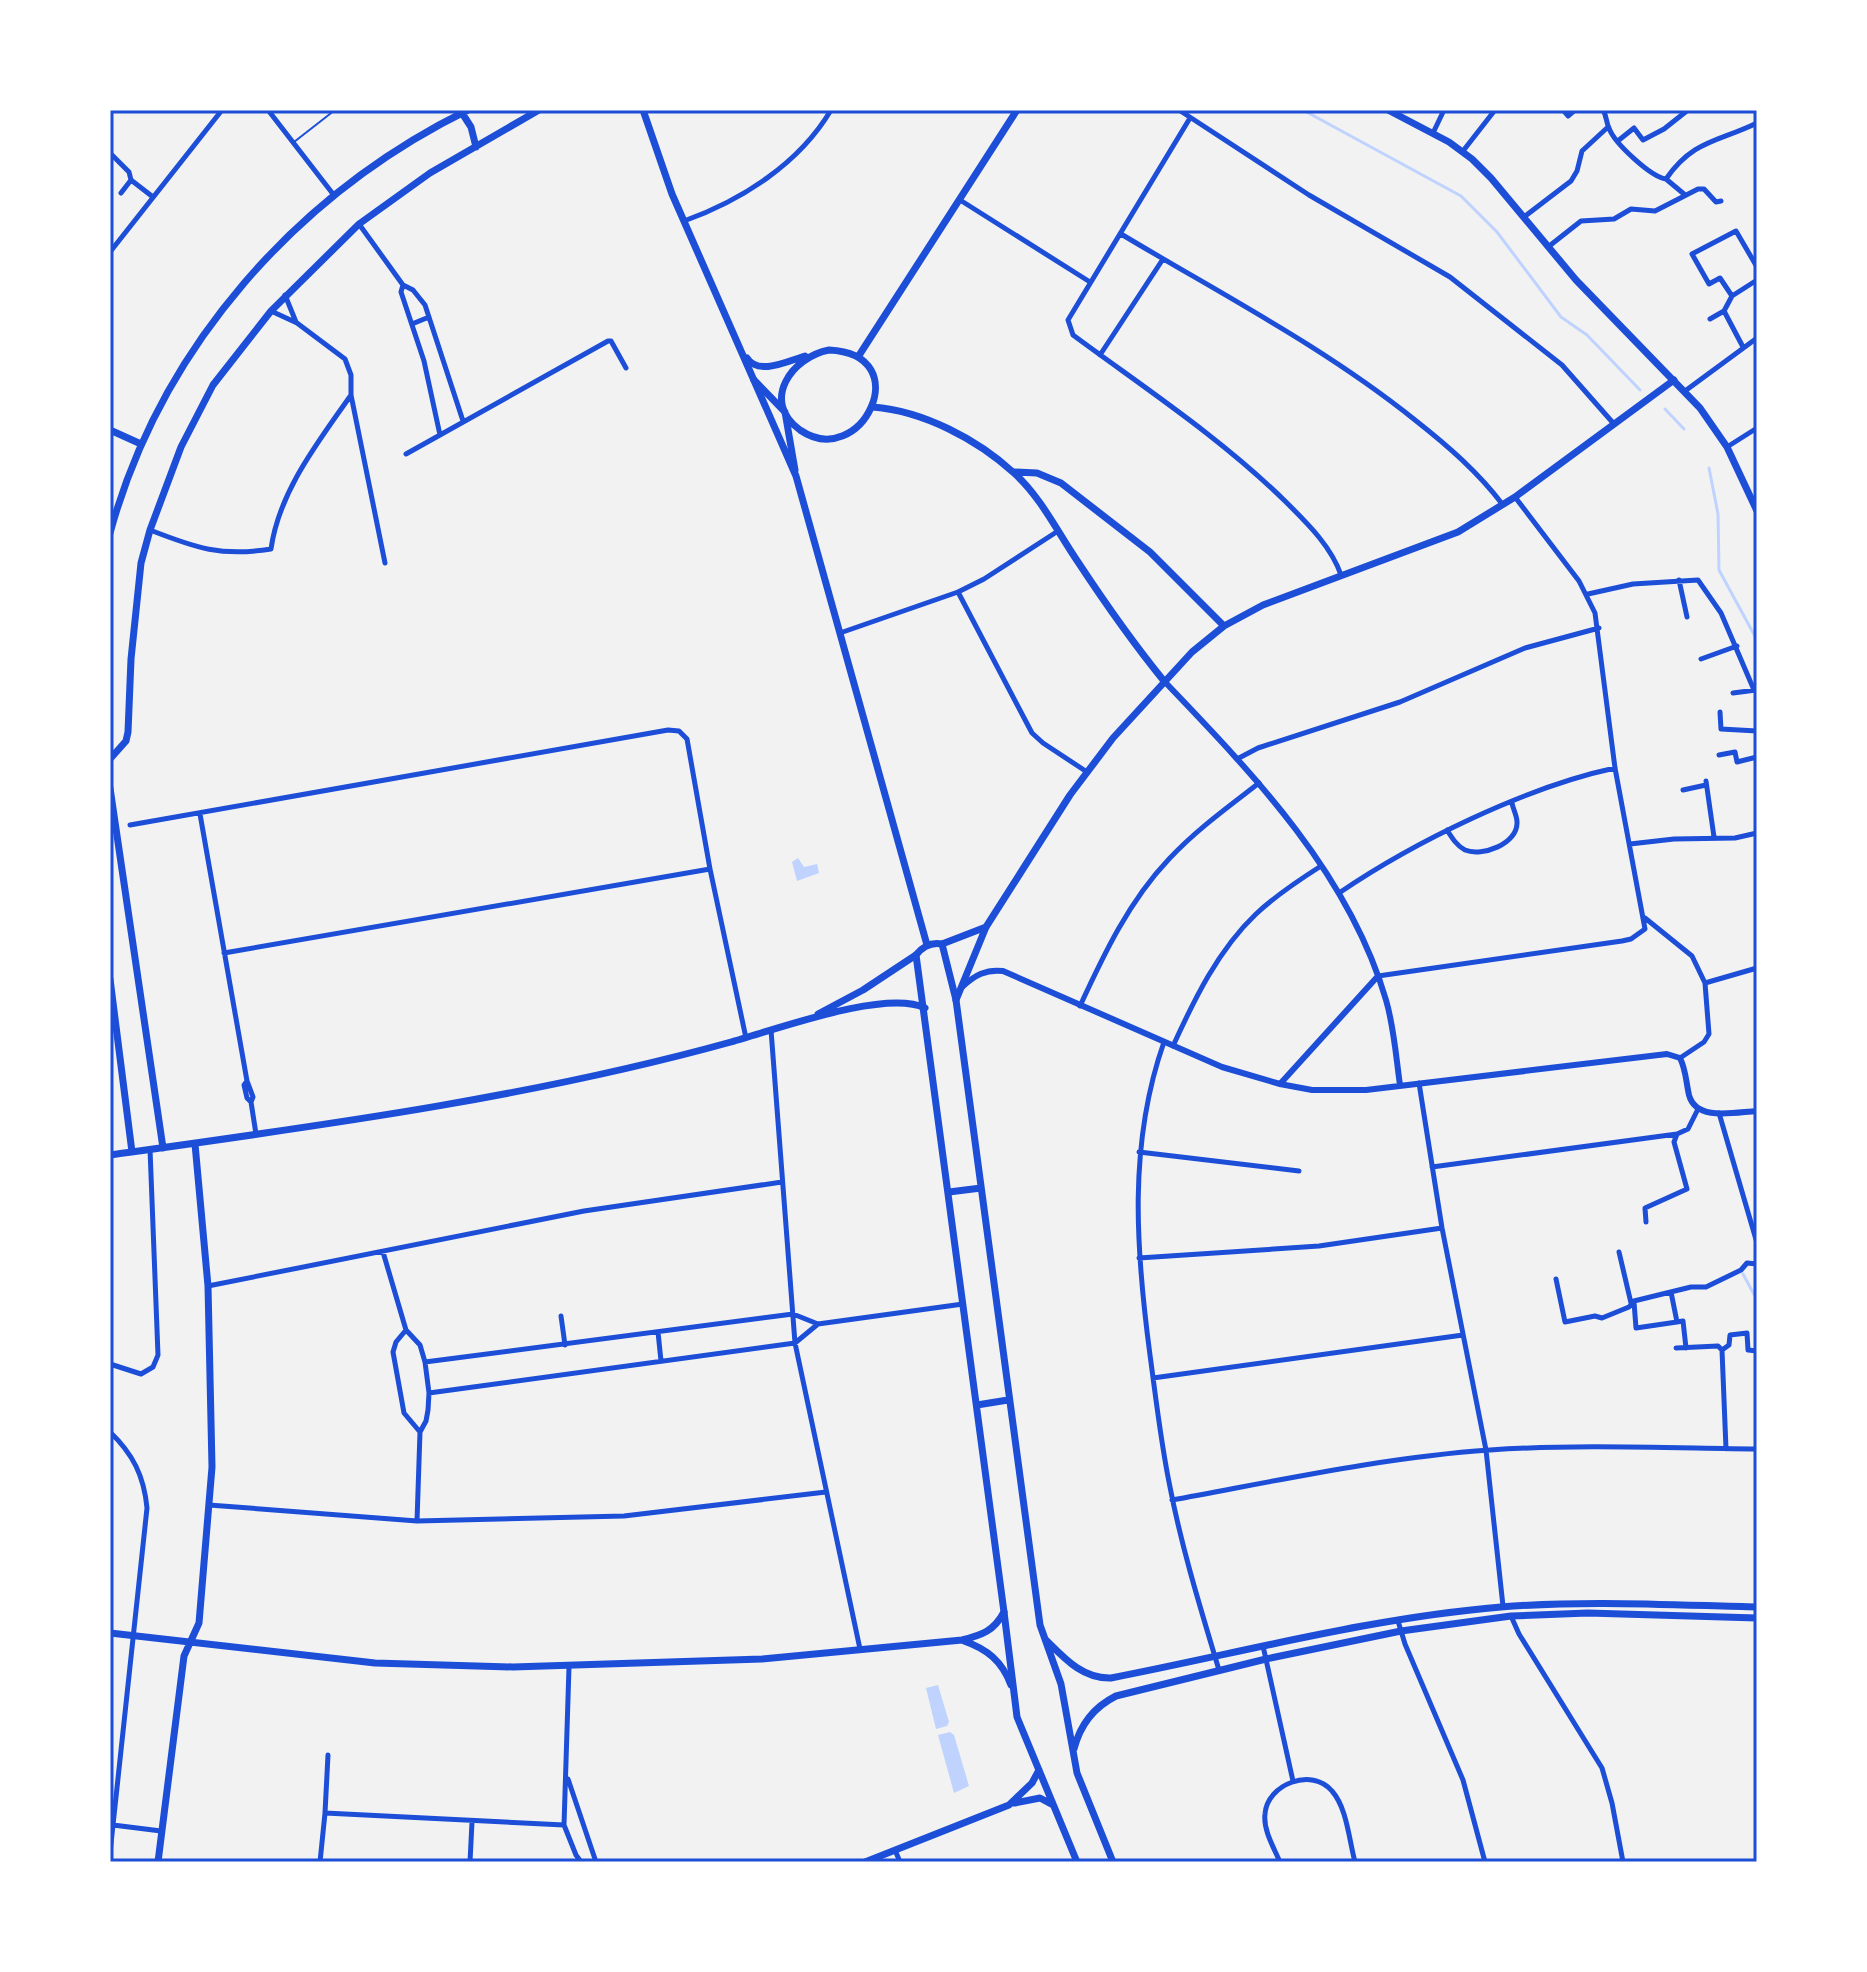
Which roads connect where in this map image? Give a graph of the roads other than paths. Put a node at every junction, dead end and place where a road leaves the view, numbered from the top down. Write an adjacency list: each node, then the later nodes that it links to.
1 (222, 110): 31 (street)
2 (268, 110): 22 (street)
3 (335, 110): 22 (lane)
4 (539, 110): 23 (main road)
5 (643, 110): 35 (main road)
6 (831, 110): 35 (street)
7 (1017, 110): 32 (main road)
8 (1179, 110): 17 (street)
9 (1388, 110): 20 (main road)
10 (1444, 110): 20 (street)
11 (1495, 110): 24 (street)
12 (1563, 110): 13 (street)
13 (1575, 110)
14 (1603, 110): 19 (street)
15 (1688, 110): 21 (street)
16 (465, 111): 23 (main road); 29 (main road)
17 (1190, 118): 37 (street); 67 (street)
18 (1757, 123): 26 (street)
19 (1608, 127): 21 (street); 34 (street)
20 (1433, 133): 24 (main road)
21 (1619, 140): 26 (street)
22 (293, 143): 29 (street)
23 (476, 147): 36 (main road)
24 (1463, 151): 34 (main road)
25 (110, 153): 27 (street)
26 (1666, 179): 30 (street)
27 (131, 180): 28 (street); 31 (street)
28 (121, 193)
29 (333, 194): 71 (main road)
30 (1684, 194): 33 (street); 38 (street)
31 (153, 197): 39 (street)
32 (960, 200): 43 (street); 58 (main road)
33 (1721, 201)
34 (1523, 217): 38 (main road)
35 (684, 221): 54 (main road)
36 (359, 224): 44 (street); 45 (main road)
37 (1121, 234): 40 (street); 43 (street)
38 (1547, 247): 61 (main road)
39 (110, 252)
40 (1163, 259): 57 (street); 77 (street)
41 (1757, 267): 46 (street)
42 (1757, 280): 46 (street)
43 (1090, 282): 57 (street)
44 (403, 285): 49 (street); 52 (street)
45 (285, 295): 47 (main road); 51 (street)
46 (1732, 296): 48 (street)
47 (271, 311): 51 (street); 79 (main road)
48 (1724, 311): 50 (street); 55 (street)
49 (429, 317): 52 (street); 66 (street)
50 (1710, 319)
51 (297, 323): 63 (street)
52 (412, 324): 70 (street)
53 (1757, 338): 55 (street)
54 (736, 339): 56 (main road); 60 (main road)
55 (1743, 347): 62 (street)
56 (812, 354): 58 (main road); 65 (main road)
57 (1100, 355): 83 (street)
58 (858, 357): 64 (main road)
59 (626, 368): 66 (street)
60 (753, 380): 65 (main road); 75 (main road)
61 (1674, 380): 62 (main road); 67 (main road)
62 (1685, 391): 72 (main road)
63 (351, 395): 79 (street); 82 (street)
64 (873, 407): 65 (main road); 74 (main road)
65 (785, 412): 75 (main road)
66 (463, 421): 70 (street)
67 (1614, 424): 76 (main road)
68 (1757, 428): 72 (street)
69 (110, 430): 71 (main road)
70 (440, 435): 73 (street)
71 (141, 444): 81 (main road)
72 (1727, 447): 78 (main road)
73 (406, 454)
74 (1014, 472): 80 (main road); 88 (main road)
75 (796, 476): 90 (main road)
76 (1515, 497): 77 (main road); 86 (street)
77 (1503, 505): 83 (main road)
78 (1757, 511)
79 (150, 530): 98 (main road)
80 (1058, 531): 85 (street); 93 (main road)
81 (110, 533)
82 (385, 563)
83 (1341, 575): 88 (main road)
84 (1679, 580): 86 (street); 87 (street); 91 (street)
85 (958, 592): 90 (street); 104 (street)
86 (1588, 594): 89 (street)
87 (1687, 617)
88 (1224, 626): 93 (main road)
89 (1599, 628): 101 (street); 103 (street)
90 (840, 633): 121 (main road)
91 (1737, 646): 92 (street); 94 (street)
92 (1701, 659)
93 (1164, 681): 101 (street); 104 (main road)
94 (1756, 690): 95 (street)
95 (1733, 693)
96 (1720, 712): 97 (street)
97 (1757, 731)
98 (114, 749): 102 (main road)
99 (1719, 755): 100 (street)
100 (1757, 757)
101 (1239, 758): 105 (street)
102 (110, 759)
103 (1615, 768): 108 (street); 114 (street)
104 (1087, 772): 119 (main road)
105 (1259, 783): 115 (street); 130 (street)
106 (110, 788): 147 (main road)
107 (1683, 790): 113 (street)
108 (1512, 803): 111 (street); 111 (street)
109 (200, 814): 110 (street); 116 (street); 122 (street)
110 (130, 825)
111 (1447, 830): 117 (street)
112 (1757, 833): 113 (street)
113 (1714, 837): 114 (street)
114 (1630, 844): 118 (street)
115 (1321, 866): 117 (street); 136 (street)
116 (710, 869): 122 (street); 134 (street)
117 (1339, 893): 125 (street)
118 (1644, 917): 125 (street); 127 (street)
119 (986, 927): 120 (main road); 128 (main road)
120 (942, 944): 121 (main road); 129 (main road)
121 (927, 945): 123 (main road)
122 (224, 953): 144 (street)
123 (916, 955): 131 (main road); 132 (main road)
124 (1757, 968): 127 (street)
125 (1378, 976): 139 (street); 140 (street)
126 (110, 979): 149 (main road)
127 (1705, 983): 137 (street)
128 (962, 987): 129 (main road); 130 (street)
129 (956, 1000): 155 (main road)
130 (1080, 1006): 135 (street)
131 (925, 1008): 132 (main road); 156 (main road)
132 (809, 1019): 133 (main road)
133 (771, 1030): 134 (main road); 154 (street)
134 (746, 1038): 144 (main road)
135 (1164, 1042): 136 (street); 150 (street)
136 (1173, 1046): 139 (street)
137 (1680, 1058): 138 (street); 141 (street)
138 (1419, 1082): 140 (street); 152 (street)
139 (1280, 1084): 140 (street)
140 (1400, 1085)
141 (1698, 1109): 143 (street); 145 (street)
142 (1757, 1111): 143 (street)
143 (1719, 1113): 159 (street)
144 (256, 1134): 146 (main road)
145 (1677, 1134): 152 (street); 157 (street)
146 (195, 1144): 147 (main road); 165 (main road)
147 (163, 1148): 148 (main road)
148 (150, 1149): 149 (main road); 184 (street)
149 (132, 1152): 151 (main road)
150 (1139, 1152): 153 (street); 162 (street)
151 (110, 1155)
152 (1432, 1167): 158 (street)
153 (1299, 1171)
154 (782, 1182): 160 (street); 169 (street)
155 (981, 1188): 156 (main road); 187 (main road)
156 (949, 1192): 168 (main road)
157 (1646, 1222)
158 (1442, 1228): 162 (street); 175 (street)
159 (1757, 1243)
160 (383, 1252): 165 (street); 173 (street)
161 (1619, 1252): 167 (street)
162 (1139, 1258): 185 (street)
163 (1757, 1264): 166 (street)
164 (1556, 1279): 167 (street)
165 (208, 1286): 196 (main road)
166 (1671, 1292): 167 (street); 171 (street)
167 (1633, 1303): 171 (street)
168 (964, 1304): 172 (street); 188 (main road)
169 (793, 1314): 172 (street); 174 (street); 176 (street)
170 (561, 1316): 177 (street)
171 (1677, 1322): 179 (street)
172 (818, 1324): 176 (street)
173 (406, 1330): 183 (street); 190 (street)
174 (658, 1332): 177 (street); 182 (street)
175 (1463, 1335): 185 (street); 193 (street)
176 (795, 1343): 182 (street); 194 (street)
177 (565, 1345): 183 (street)
178 (1676, 1348): 179 (street)
179 (1686, 1348): 180 (street)
180 (1722, 1350): 181 (street); 191 (street)
181 (1757, 1351)
182 (661, 1361): 186 (street)
183 (425, 1362): 186 (street)
184 (110, 1364)
185 (1153, 1378): 195 (street)
186 (429, 1393): 190 (street)
187 (1008, 1400): 188 (main road); 207 (main road)
188 (977, 1405): 200 (main road)
189 (110, 1432): 206 (street)
190 (420, 1432): 197 (street)
191 (1726, 1449): 192 (street); 193 (street)
192 (1757, 1449)
193 (1486, 1450): 195 (street); 198 (street)
194 (826, 1492): 197 (street); 211 (street)
195 (1172, 1500): 212 (street)
196 (209, 1505): 197 (street); 209 (main road)
197 (417, 1521)
198 (1503, 1606): 199 (main road); 203 (main road)
199 (1757, 1607)
200 (1004, 1612): 208 (main road); 216 (main road)
201 (1511, 1616): 202 (main road); 204 (main road); 245 (street)
202 (1757, 1618)
203 (1398, 1621): 204 (street); 210 (main road)
204 (1401, 1631): 213 (main road); 244 (street)
205 (110, 1633): 206 (main road)
206 (134, 1636): 209 (main road); 226 (street)
207 (1044, 1639): 212 (main road); 218 (main road)
208 (962, 1640): 211 (main road); 216 (main road)
209 (192, 1641): 214 (main road); 228 (main road)
210 (1263, 1646): 212 (main road); 213 (street)
211 (860, 1649): 214 (main road)
212 (1215, 1656): 215 (street)
213 (1266, 1659): 215 (main road); 221 (street)
214 (569, 1667): 220 (street)
215 (1219, 1670): 218 (main road)
216 (1011, 1686): 219 (main road)
217 (328, 1755): 224 (street)
218 (1072, 1755): 241 (main road)
219 (1039, 1770): 222 (main road); 223 (main road)
220 (566, 1774): 227 (street); 237 (street)
221 (1293, 1781): 242 (street); 243 (street)
222 (1009, 1805): 223 (main road); 229 (main road)
223 (1054, 1806): 240 (main road)
224 (325, 1813): 225 (street); 233 (street)
225 (472, 1822): 227 (street); 234 (street)
226 (113, 1825): 228 (street); 230 (street)
227 (564, 1825): 231 (street)
228 (161, 1831): 232 (main road)
229 (895, 1850): 238 (main road); 239 (street)
230 (110, 1853)
231 (576, 1855): 235 (street); 236 (street)
232 (158, 1862)
233 (320, 1862)
234 (470, 1862)
235 (568, 1862)
236 (581, 1862)
237 (596, 1862)
238 (865, 1862)
239 (900, 1862)
240 (1077, 1862)
241 (1113, 1862)
242 (1280, 1862)
243 (1355, 1862)
244 (1485, 1862)
245 (1623, 1862)

